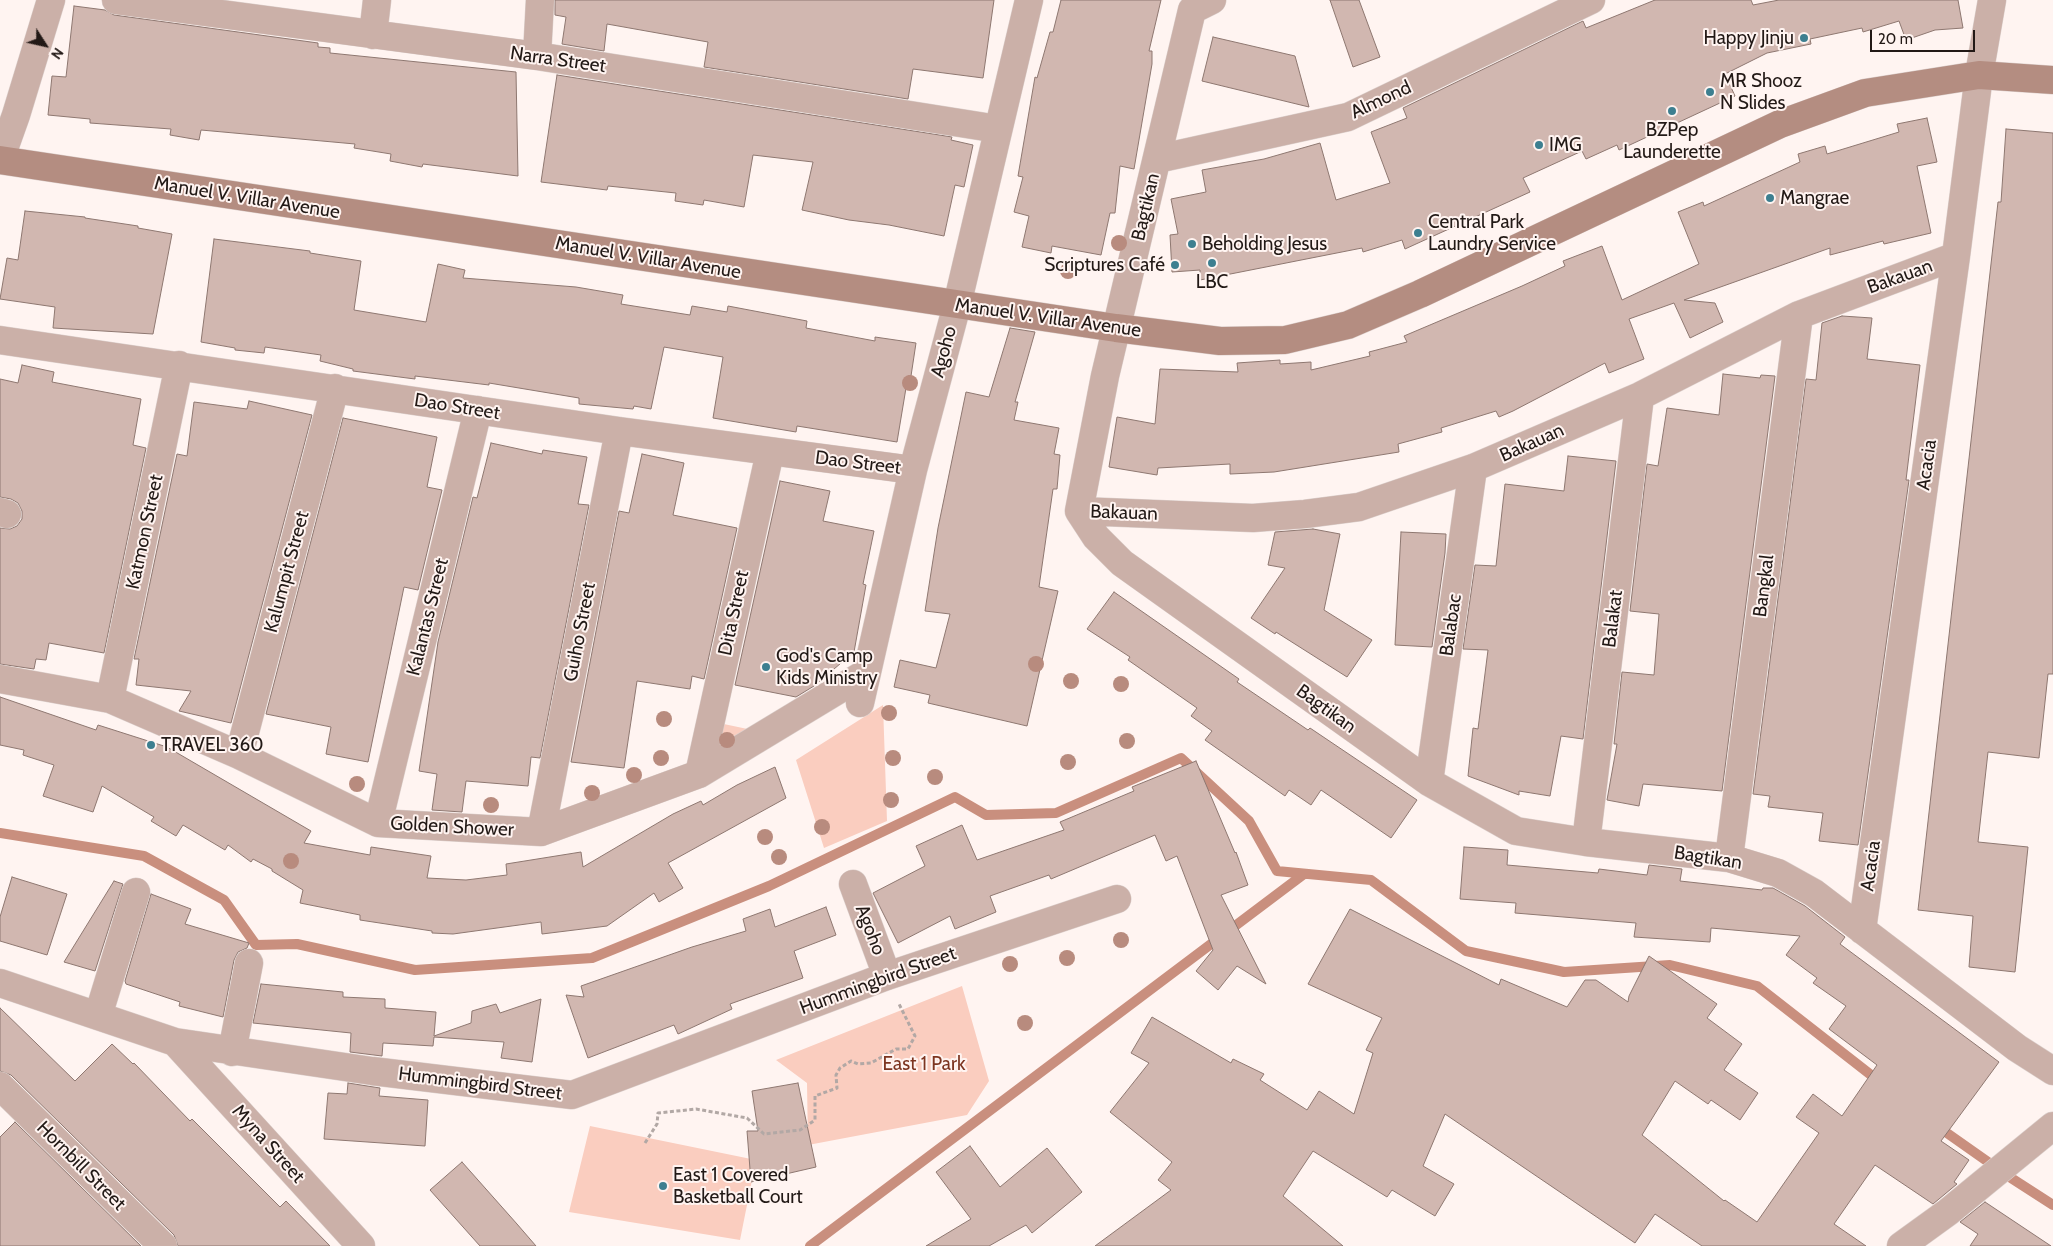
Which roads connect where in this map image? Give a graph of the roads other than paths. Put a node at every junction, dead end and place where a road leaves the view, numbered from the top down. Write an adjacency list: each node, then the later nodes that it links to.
1 (51, 0): 16 (street)
2 (116, 0): 9 (street, Narra Street)
3 (377, 0): 10 (street)
4 (540, 0): 11 (street)
5 (1029, 0): 14 (street, Agoho)
6 (1592, 0): 15 (street, Almond)
7 (1992, 0): 12 (street, Acacia)
8 (1194, 3): 15 (street, Bagtikan)
9 (226, 8): 10 (street, Narra Street)
10 (373, 35): 11 (street, Narra Street)
11 (537, 56): 14 (street, Narra Street)
12 (1979, 75): 13 (street, Manuel V. Villar Avenue); 17 (street, Acacia); 20 (street, Manuel V. Villar Avenue)
13 (2053, 80)
14 (998, 129): 18 (street, Agoho)
15 (1157, 159): 20 (street, Bagtikan)
16 (0, 160): 18 (street, Manuel V. Villar Avenue)
17 (1956, 256): 19 (street, Bakauan); 45 (street, Acacia)
18 (957, 304): 20 (street, Manuel V. Villar Avenue); 29 (street, Agoho)
19 (1799, 315): 24 (street, Bakauan); 41 (street, Bangkal)
20 (1116, 328): 30 (street, Bagtikan)
21 (0, 340): 22 (street, Dao Street)
22 (179, 365): 23 (street, Dao Street); 33 (street, Katmon Street)
23 (335, 388): 25 (street, Dao Street); 35 (street, Kalumpit Street)
24 (1640, 396): 28 (street, Bakauan); 40 (street, Balakat)
25 (478, 410): 26 (street, Dao Street); 38 (street, Kalantas Street)
26 (619, 431): 27 (street, Dao Street); 39 (street, Guiho Street)
27 (770, 452): 29 (street, Dao Street); 36 (street, Dita Street)
28 (1474, 468): 30 (street, Bakauan); 37 (street, Balabac)
29 (914, 470): 31 (street, Agoho)
30 (1080, 511): 37 (street, Bagtikan)
31 (866, 673): 34 (street, Agoho); 36 (street, Golden Shower)
32 (0, 679): 33 (street, Golden Shower)
33 (110, 699): 35 (street, Golden Shower)
34 (860, 703)
35 (239, 756): 38 (street, Golden Shower)
36 (699, 774): 39 (street, Golden Shower)
37 (1429, 782): 40 (street, Bagtikan)
38 (378, 824): 39 (street, Golden Shower)
39 (541, 832)
40 (1586, 842): 41 (street, Bagtikan)
41 (1729, 858): 45 (street, Bagtikan)
42 (853, 884): 47 (street, Agoho)
43 (136, 892): 49 (street)
44 (1117, 899): 47 (street, Hummingbird Street)
45 (1862, 930): 52 (street, Bagtikan)
46 (249, 963): 51 (street)
47 (887, 976): 51 (street, Hummingbird Street)
48 (0, 983): 49 (street, Hummingbird Street)
49 (98, 1016): 50 (street, Hummingbird Street)
50 (176, 1042): 51 (street, Hummingbird Street); 56 (street, Myna Street)
51 (232, 1052)
52 (2053, 1071)
53 (0, 1086): 55 (street, Hornbill Street)
54 (2053, 1126): 57 (street)
55 (163, 1246)
56 (361, 1246)
57 (1901, 1246)

